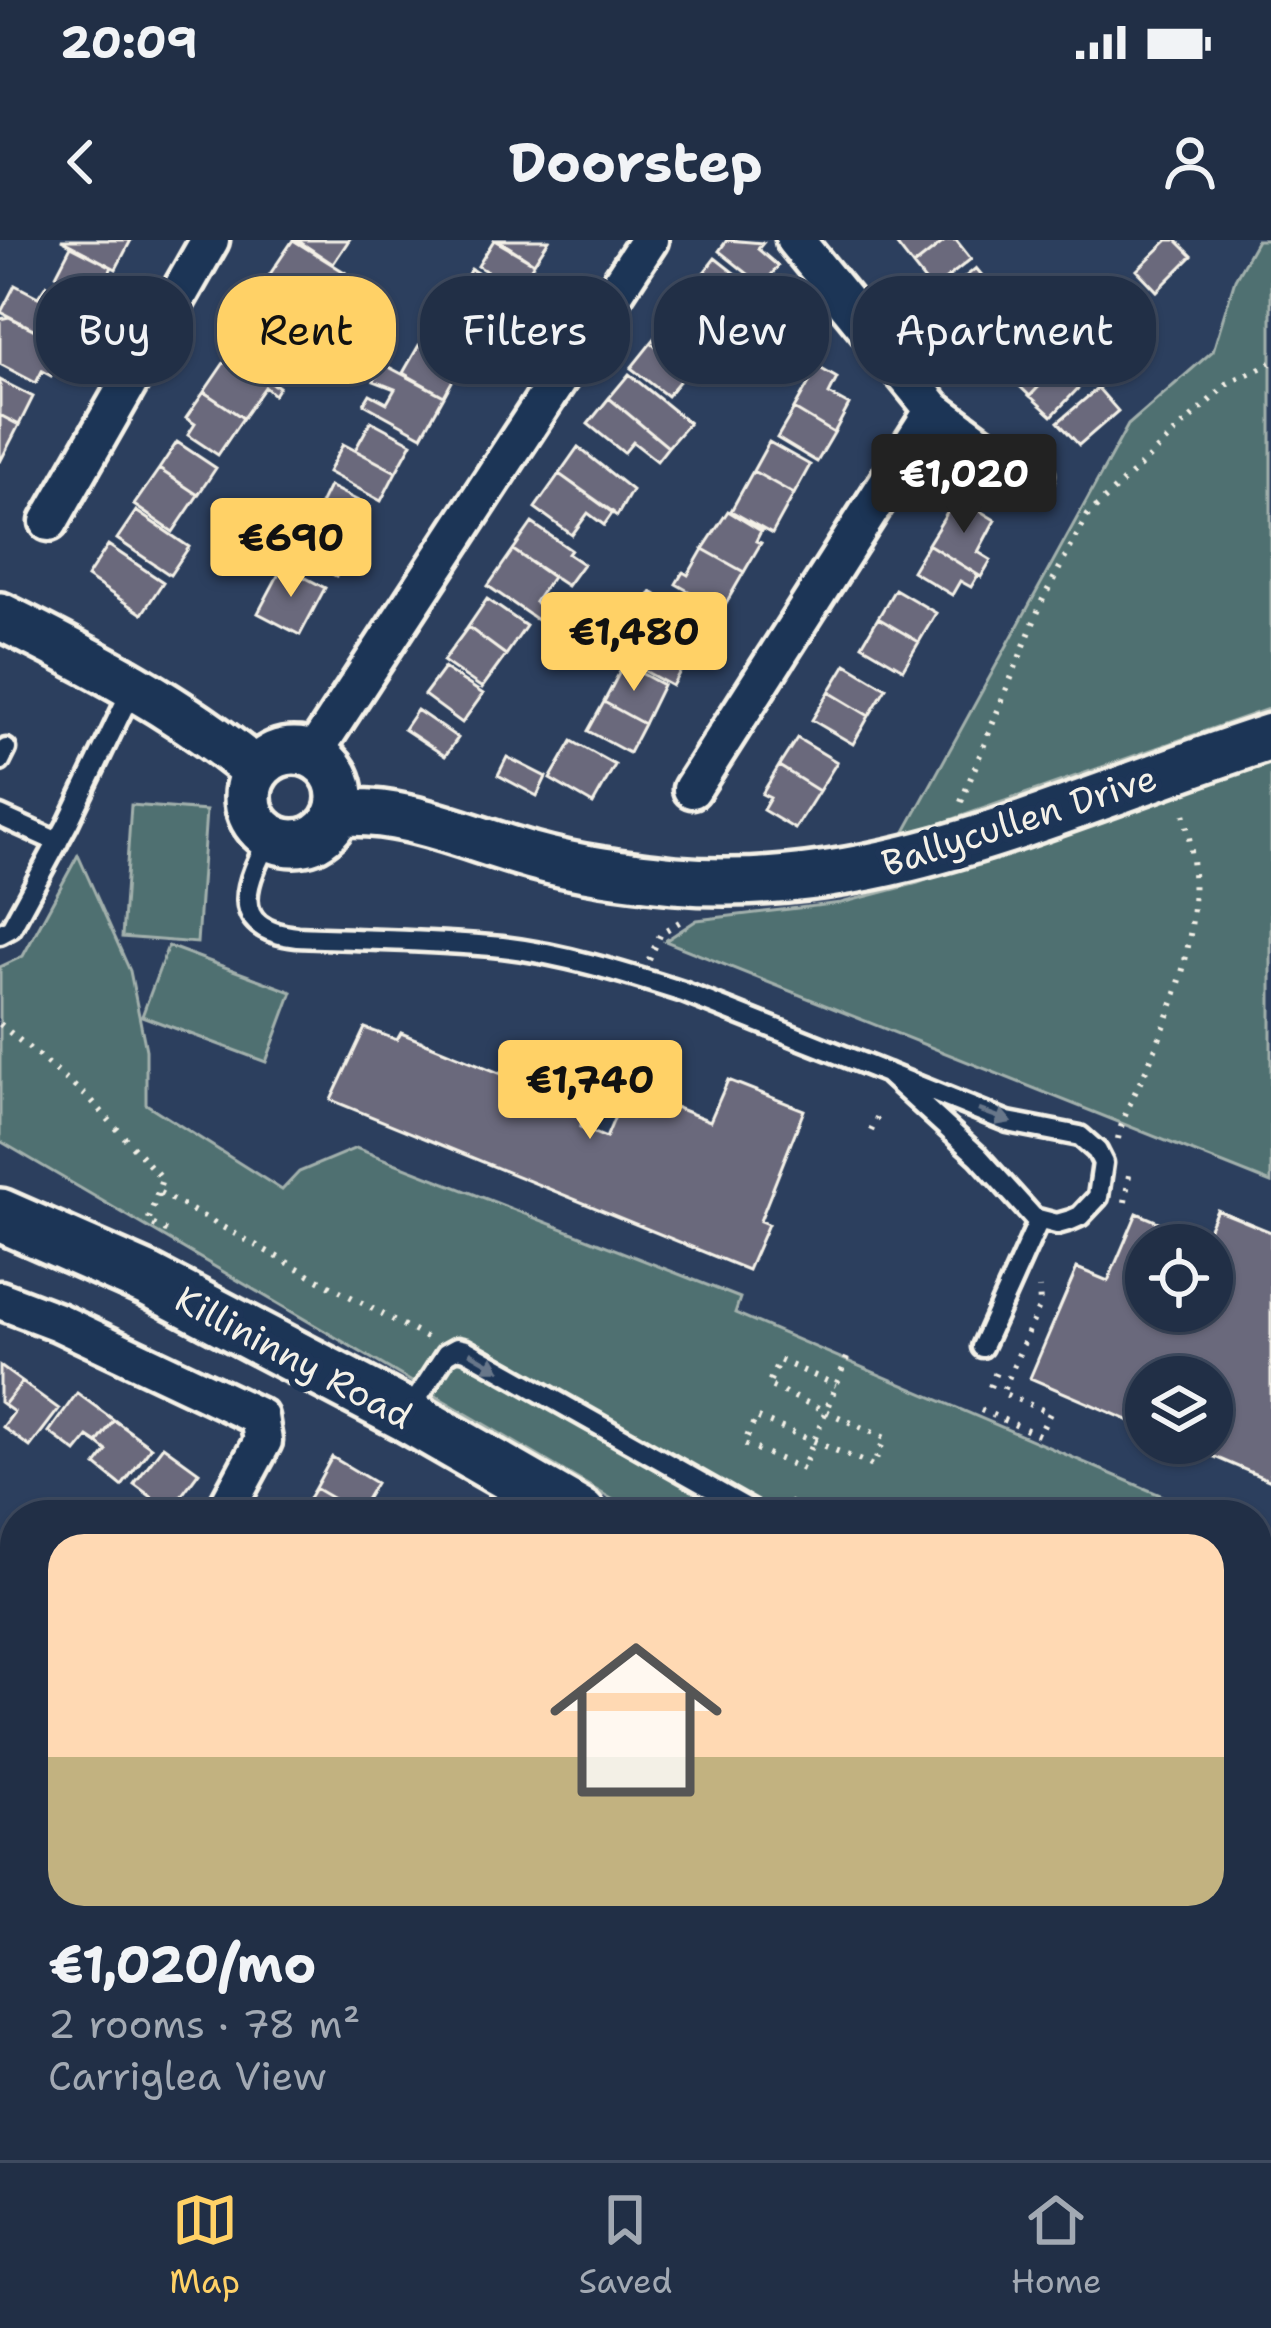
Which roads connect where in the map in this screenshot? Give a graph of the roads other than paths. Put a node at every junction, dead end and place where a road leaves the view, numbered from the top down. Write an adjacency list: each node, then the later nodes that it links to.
1 (210, 240): 6 (street)
2 (649, 240): 10 (street)
3 (795, 240): 4 (street)
4 (934, 410): 5 (street); 12 (street)
5 (1035, 474)
6 (50, 522)
7 (0, 616): 8 (street)
8 (134, 684): 11 (street); 16 (lane)
9 (1271, 737): 13 (street, Ballycullen Drive)
10 (313, 754): 11 (street); 13 (street)
11 (256, 770): 15 (street)
12 (692, 789)
13 (338, 813): 15 (street)
14 (0, 816): 16 (lane)
15 (270, 837): 18 (lane)
16 (58, 842): 17 (lane)
17 (0, 934)
18 (887, 1073): 20 (lane); 20 (lane, one-way to 20)
19 (0, 1215): 23 (main road, Killininny Road)
20 (1039, 1220): 22 (lane)
21 (0, 1300): 24 (street)
22 (982, 1347)
23 (406, 1415): 25 (main road, Killininny Road); 26 (lane, one-way to 26)
24 (231, 1500)
25 (554, 1500)
26 (732, 1500)

